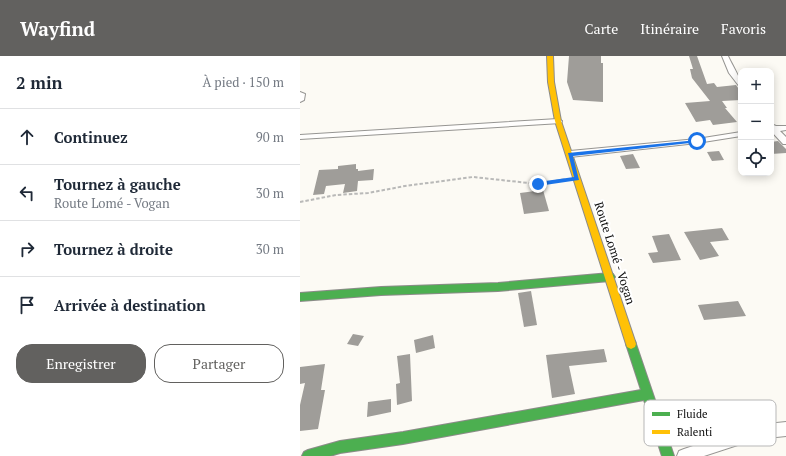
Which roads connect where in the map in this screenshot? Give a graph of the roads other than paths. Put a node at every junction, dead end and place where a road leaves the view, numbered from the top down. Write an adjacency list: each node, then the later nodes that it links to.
1 (550, 56): 4 (main road, Route Lomé - Vogan)
2 (725, 56): 3 (street)
3 (738, 81)
4 (558, 121): 9 (street); 11 (main road, Route Lomé - Vogan)
5 (774, 128): 6 (street)
6 (786, 128)
7 (774, 130): 10 (street)
8 (738, 134): 11 (street)
9 (300, 137)
10 (786, 142)
11 (570, 154): 12 (main road, Route Lomé - Vogan)
12 (610, 277): 13 (main road); 14 (main road, Route Lomé - Vogan)
13 (300, 297)
14 (647, 394): 15 (main road, Route Lomé - Vogan); 20 (main road)
15 (649, 400)
16 (786, 429): 17 (street)
17 (776, 430)
18 (665, 446): 21 (main road, Route Lomé - Vogan)
19 (714, 446): 22 (street)
20 (308, 456)
21 (668, 456)
22 (684, 456)

